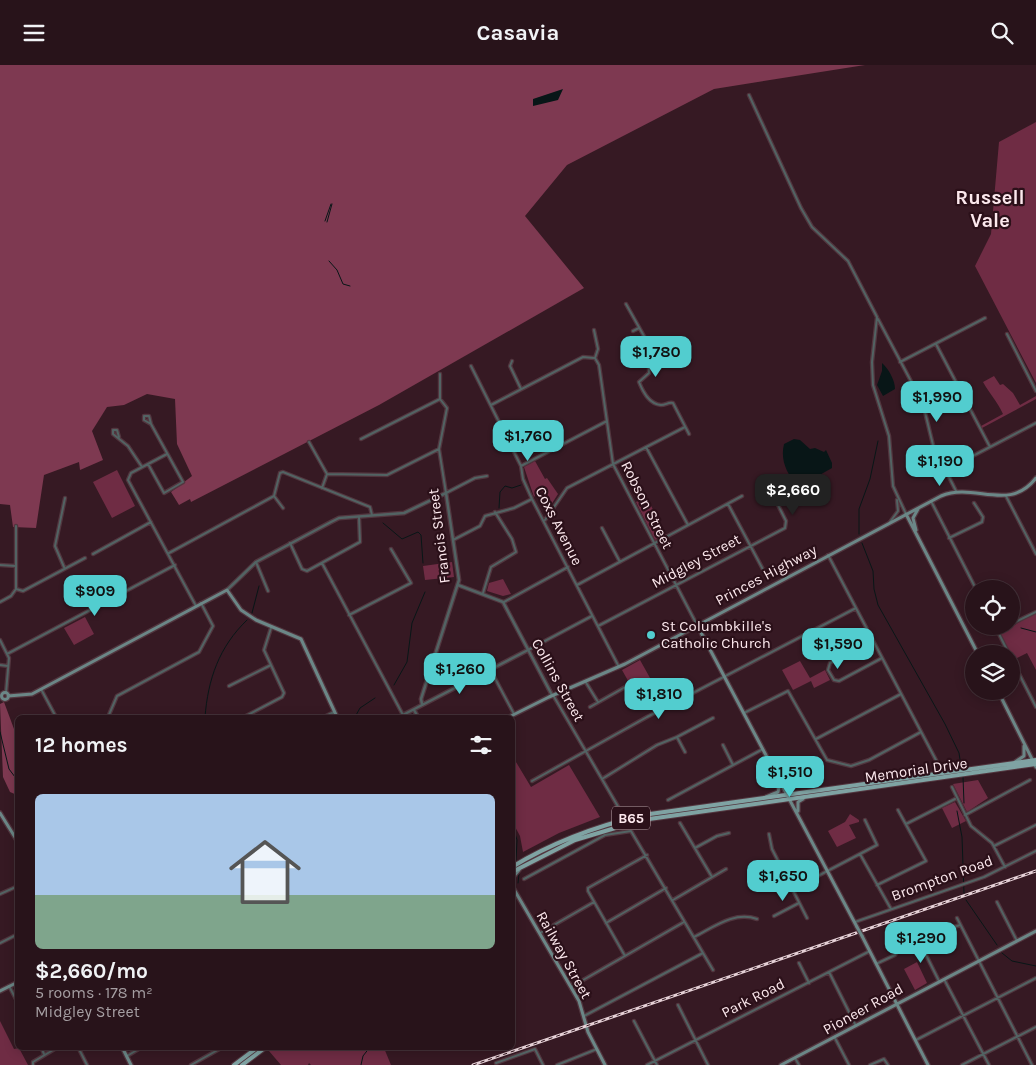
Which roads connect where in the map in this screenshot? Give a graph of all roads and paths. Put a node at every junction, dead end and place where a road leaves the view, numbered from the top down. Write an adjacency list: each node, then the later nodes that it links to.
1 (749, 95): 3 (street)
2 (626, 304): 5 (street)
3 (877, 317): 14 (street); 49 (street)
4 (985, 318): 11 (street)
5 (639, 328): 7 (street); 24 (street)
6 (594, 329): 8 (street, Robson Street)
7 (633, 331)
8 (594, 333): 10 (street); 12 (street, Robson Street)
9 (1007, 334): 18 (street)
10 (590, 335)
11 (936, 344): 14 (street); 30 (street)
12 (595, 358): 17 (street); 21 (street, Robson Street)
13 (512, 361): 17 (street)
14 (900, 362): 37 (street)
15 (471, 366): 20 (street, Coxs Avenue)
16 (440, 374): 19 (street)
17 (521, 389): 20 (street)
18 (1036, 391)
19 (440, 399): 27 (street); 31 (street)
20 (491, 405): 35 (street, Coxs Avenue)
21 (607, 421): 34 (street, Robson Street); 35 (street)
22 (1036, 423): 30 (street)
23 (151, 424): 32 (street)
24 (685, 427): 25 (street); 29 (street)
25 (689, 434)
26 (119, 437): 36 (street)
27 (361, 439)
28 (308, 442): 38 (street)
29 (646, 447): 34 (street); 63 (street)
30 (990, 447): 37 (street)
31 (439, 449): 38 (street); 44 (street, Francis Street)
32 (167, 454): 33 (street); 33 (street)
33 (148, 464): 36 (street)
34 (613, 464): 60 (street); 69 (street, Robson Street)
35 (521, 466): 50 (street, Coxs Avenue)
36 (142, 467): 61 (street)
37 (946, 470): 43 (street)
38 (327, 474): 42 (street)
39 (487, 476): 44 (street)
40 (1036, 478): 46 (main road, Princes Highway)
41 (766, 481): 71 (street, Midgley Street)
42 (322, 488): 45 (street); 58 (street)
43 (956, 492): 46 (main road, Princes Highway); 51 (main road, Princes Highway)
44 (446, 493): 58 (street); 67 (street, Francis Street)
45 (274, 496): 55 (street); 73 (street)
46 (1006, 496): 75 (street)
47 (742, 497): 53 (street)
48 (65, 498): 85 (street)
49 (897, 498): 57 (street); 62 (street)
50 (532, 499): 56 (street); 60 (street, Coxs Avenue)
51 (931, 501): 54 (main road, Princes Highway); 66 (street)
52 (974, 503): 66 (street)
53 (728, 504): 63 (street); 71 (street)
54 (920, 507): 57 (main road, Princes Highway); 70 (main road)
55 (283, 508)
56 (495, 512): 67 (street); 94 (street)
57 (906, 514): 62 (main road, Princes Highway); 70 (main road)
58 (372, 516): 59 (street)
59 (359, 517): 68 (street); 80 (street)
60 (544, 521): 84 (street, Coxs Avenue)
61 (151, 522): 73 (street); 74 (street)
62 (890, 522): 76 (main road, Princes Highway)
63 (688, 525): 69 (street)
64 (16, 526): 83 (street)
65 (602, 528): 78 (street)
66 (950, 538): 87 (street)
67 (453, 540): 88 (street, Francis Street)
68 (290, 543): 79 (street); 80 (street)
69 (654, 544): 78 (street); 90 (street, Robson Street)
70 (921, 544): 109 (main road)
71 (750, 545): 86 (street); 90 (street, Midgley Street)
72 (390, 549): 101 (street)
73 (169, 553): 82 (street)
74 (93, 554)
75 (1036, 554)
76 (828, 555): 99 (street); 104 (main road, Princes Highway)
77 (86, 558): 85 (street)
78 (620, 562): 89 (street)
79 (256, 563): 92 (street); 93 (street)
80 (322, 563): 101 (street)
81 (0, 565): 83 (street)
82 (175, 565): 98 (street); 111 (street)
83 (16, 566): 91 (street)
84 (568, 567): 89 (street, Coxs Avenue); 96 (street)
85 (64, 568): 91 (street)
86 (766, 575)
87 (971, 580)
88 (458, 585): 94 (street); 130 (street, Francis Street)
89 (577, 585): 102 (street, Coxs Avenue)
90 (676, 585): 104 (street, Robson Street); 105 (street, Midgley Street)
91 (16, 589): 95 (street)
92 (227, 590): 97 (main road); 106 (main road)
93 (268, 591)
94 (483, 593): 96 (street)
95 (0, 602)
96 (503, 602): 110 (street, Collins Street)
97 (201, 603): 98 (main road); 137 (street)
98 (196, 605): 123 (main road)
99 (856, 608): 108 (street); 119 (street)
100 (1036, 612): 103 (street)
101 (349, 615): 141 (street)
102 (593, 615): 105 (street, Coxs Avenue); 110 (street)
103 (1020, 620)
104 (698, 625): 116 (main road, Princes Highway); 119 (main road)
105 (598, 626): 116 (street, Coxs Avenue)
106 (271, 628): 114 (street); 134 (main road)
107 (0, 641): 111 (street)
108 (873, 641): 112 (street); 112 (street)
109 (973, 645)
110 (528, 649): 117 (street); 126 (street, Collins Street)
111 (7, 654): 115 (street)
112 (882, 657): 124 (street)
113 (0, 665): 115 (street)
114 (271, 665): 121 (street); 138 (street)
115 (8, 666): 125 (street)
116 (619, 667): 120 (main road, Princes Highway)
117 (490, 669): 130 (street); 143 (street)
118 (1020, 676): 132 (street)
119 (725, 677): 135 (main road); 152 (street)
120 (585, 681): 126 (main road, Princes Highway); 129 (street)
121 (229, 686)
122 (626, 686): 129 (street)
123 (41, 689): 125 (main road); 136 (street)
124 (901, 694): 145 (street); 147 (street)
125 (7, 695): 127 (main road)
126 (552, 695): 143 (main road, Princes Highway); 152 (street, Collins Street)
127 (1, 698)
128 (1002, 700): 148 (main road)
129 (598, 702): 131 (street)
130 (422, 704): 133 (street)
131 (590, 707)
132 (1036, 707)
133 (414, 710): 141 (street); 142 (street)
134 (334, 712): 139 (street); 140 (main road)
135 (744, 713): 147 (street); 150 (main road)
136 (55, 715)
137 (109, 715)
138 (248, 715)
139 (328, 715)
140 (336, 715)
141 (403, 715)
142 (417, 715)
143 (514, 715)
144 (713, 718): 146 (street)
145 (921, 732): 147 (street); 153 (street)
146 (677, 737): 151 (street); 157 (street)
147 (816, 739)
148 (1023, 742): 154 (main road); 155 (main road)
149 (723, 745): 156 (street)
150 (763, 749): 156 (street); 158 (main road)
151 (685, 751)
152 (586, 752): 157 (street, Collins Street); 160 (street)
153 (937, 762)
154 (1035, 763): 155 (main road, Memorial Drive / B65); 163 (main road, Memorial Drive / B65)
155 (1010, 764): 162 (main road, Memorial Drive / B65)
156 (733, 765): 166 (street)
157 (602, 779): 167 (street, Collins Street)
158 (779, 779): 162 (main road); 164 (main road)
159 (1030, 780): 170 (street)
160 (532, 781)
161 (952, 787): 165 (street)
162 (788, 796): 163 (main road, Memorial Drive / B65); 164 (main road, Memorial Drive / B65); 171 (main road); 184 (main road, Memorial Drive / B65)
163 (811, 796): 171 (main road)
164 (763, 797): 185 (main road, Memorial Drive / B65)
165 (956, 799): 170 (street); 174 (street)
166 (668, 800)
167 (620, 810)
168 (898, 810): 174 (street)
169 (0, 813): 178 (main road)
170 (965, 815): 179 (street)
171 (799, 816): 189 (main road)
172 (865, 820): 182 (street)
173 (680, 823): 180 (street)
174 (906, 824): 193 (street)
175 (1036, 825): 179 (street)
176 (729, 833): 180 (street)
177 (769, 835): 196 (street)
178 (15, 837)
179 (994, 846): 186 (street)
180 (695, 848): 191 (street)
181 (1036, 851): 186 (street, Brompton Road)
182 (860, 854): 189 (street); 193 (street)
183 (646, 855): 192 (street); 195 (street); 200 (street)
184 (526, 864): 188 (main road, Memorial Drive / B65); 190 (main road)
185 (515, 866)
186 (1006, 867): 203 (street, Brompton Road)
187 (726, 869): 191 (street)
188 (515, 870)
189 (828, 871): 196 (street); 209 (main road)
190 (515, 875)
191 (712, 877): 199 (street)
192 (524, 879)
193 (877, 885): 203 (street)
194 (15, 886): 198 (street)
195 (666, 888): 199 (street); 210 (street)
196 (793, 889): 202 (street)
197 (515, 893): 213 (main road, Railway Street)
198 (0, 894)
199 (673, 901): 208 (street)
200 (594, 902): 210 (street); 213 (street)
201 (997, 902): 217 (street)
202 (799, 903): 204 (street); 205 (street)
203 (891, 909): 209 (street, Brompton Road)
204 (774, 916)
205 (807, 918)
206 (957, 918): 211 (street)
207 (757, 919): 215 (street)
208 (685, 922): 215 (street); 221 (street)
209 (854, 922): 219 (main road, bridge)
210 (606, 923): 221 (street)
211 (960, 925): 216 (street); 222 (street)
212 (1036, 931): 217 (main road, Pioneer Road)
213 (540, 933): 233 (main road, Railway Street)
214 (15, 936): 218 (street)
215 (694, 937): 220 (street)
216 (918, 939): 224 (street); 229 (street)
217 (1017, 941): 222 (main road, Pioneer Road)
218 (0, 943)
219 (870, 951): 224 (main road); 226 (street, Park Road)
220 (703, 953): 225 (street); 239 (street)
221 (625, 956): 233 (street)
222 (978, 961): 227 (main road, Pioneer Road); 236 (street)
223 (799, 963): 231 (street)
224 (876, 964): 237 (main road)
225 (713, 970)
226 (829, 972): 231 (street, Park Road); 242 (street)
227 (944, 979): 229 (main road, Pioneer Road); 240 (street)
228 (1036, 979): 236 (street)
229 (939, 981): 237 (main road, Pioneer Road)
230 (15, 983): 232 (main road)
231 (809, 983): 246 (street, Park Road)
232 (9, 986): 234 (main road); 235 (street)
233 (571, 987): 239 (main road, Railway Street)
234 (0, 989)
235 (15, 997)
236 (998, 998): 240 (street); 244 (street)
237 (896, 1003): 242 (main road, Pioneer Road); 247 (main road)
238 (678, 1005): 246 (street)
239 (583, 1016): 248 (main road, Railway Street)
240 (963, 1016): 247 (street); 257 (street)
241 (634, 1021): 261 (street)
242 (857, 1027): 245 (main road, Pioneer Road)
243 (1036, 1027): 244 (street)
244 (1017, 1037): 257 (street); 283 (street)
245 (835, 1038): 260 (main road, Pioneer Road); 277 (street)
246 (696, 1040): 261 (street, Park Road); 274 (street)
247 (915, 1040): 280 (main road)
248 (597, 1049): 270 (street); 271 (main road, Railway Street)
249 (42, 1050): 258 (street)
250 (53, 1050): 258 (street)
251 (80, 1050): 264 (street)
252 (124, 1050): 259 (main road)
253 (137, 1050): 259 (street)
254 (217, 1050): 266 (street)
255 (254, 1050): 267 (main road)
256 (262, 1050): 268 (main road)
257 (983, 1054): 281 (street); 282 (street)
258 (45, 1055): 263 (street)
259 (127, 1056): 265 (main road)
260 (795, 1058): 275 (main road, Pioneer Road); 276 (street)
261 (655, 1061): 272 (street, Park Road); 273 (street)
262 (496, 1063): 269 (street)
263 (33, 1065)
264 (87, 1065)
265 (132, 1065)
266 (191, 1065)
267 (234, 1065)
268 (242, 1065)
269 (543, 1065)
270 (557, 1065)
271 (605, 1065)
272 (647, 1065)
273 (657, 1065)
274 (708, 1065)
275 (781, 1065)
276 (799, 1065)
277 (849, 1065)
278 (870, 1065): 279 (street)
279 (888, 1065)
280 (928, 1065)
281 (962, 1065)
282 (989, 1065)
283 (1032, 1065)

